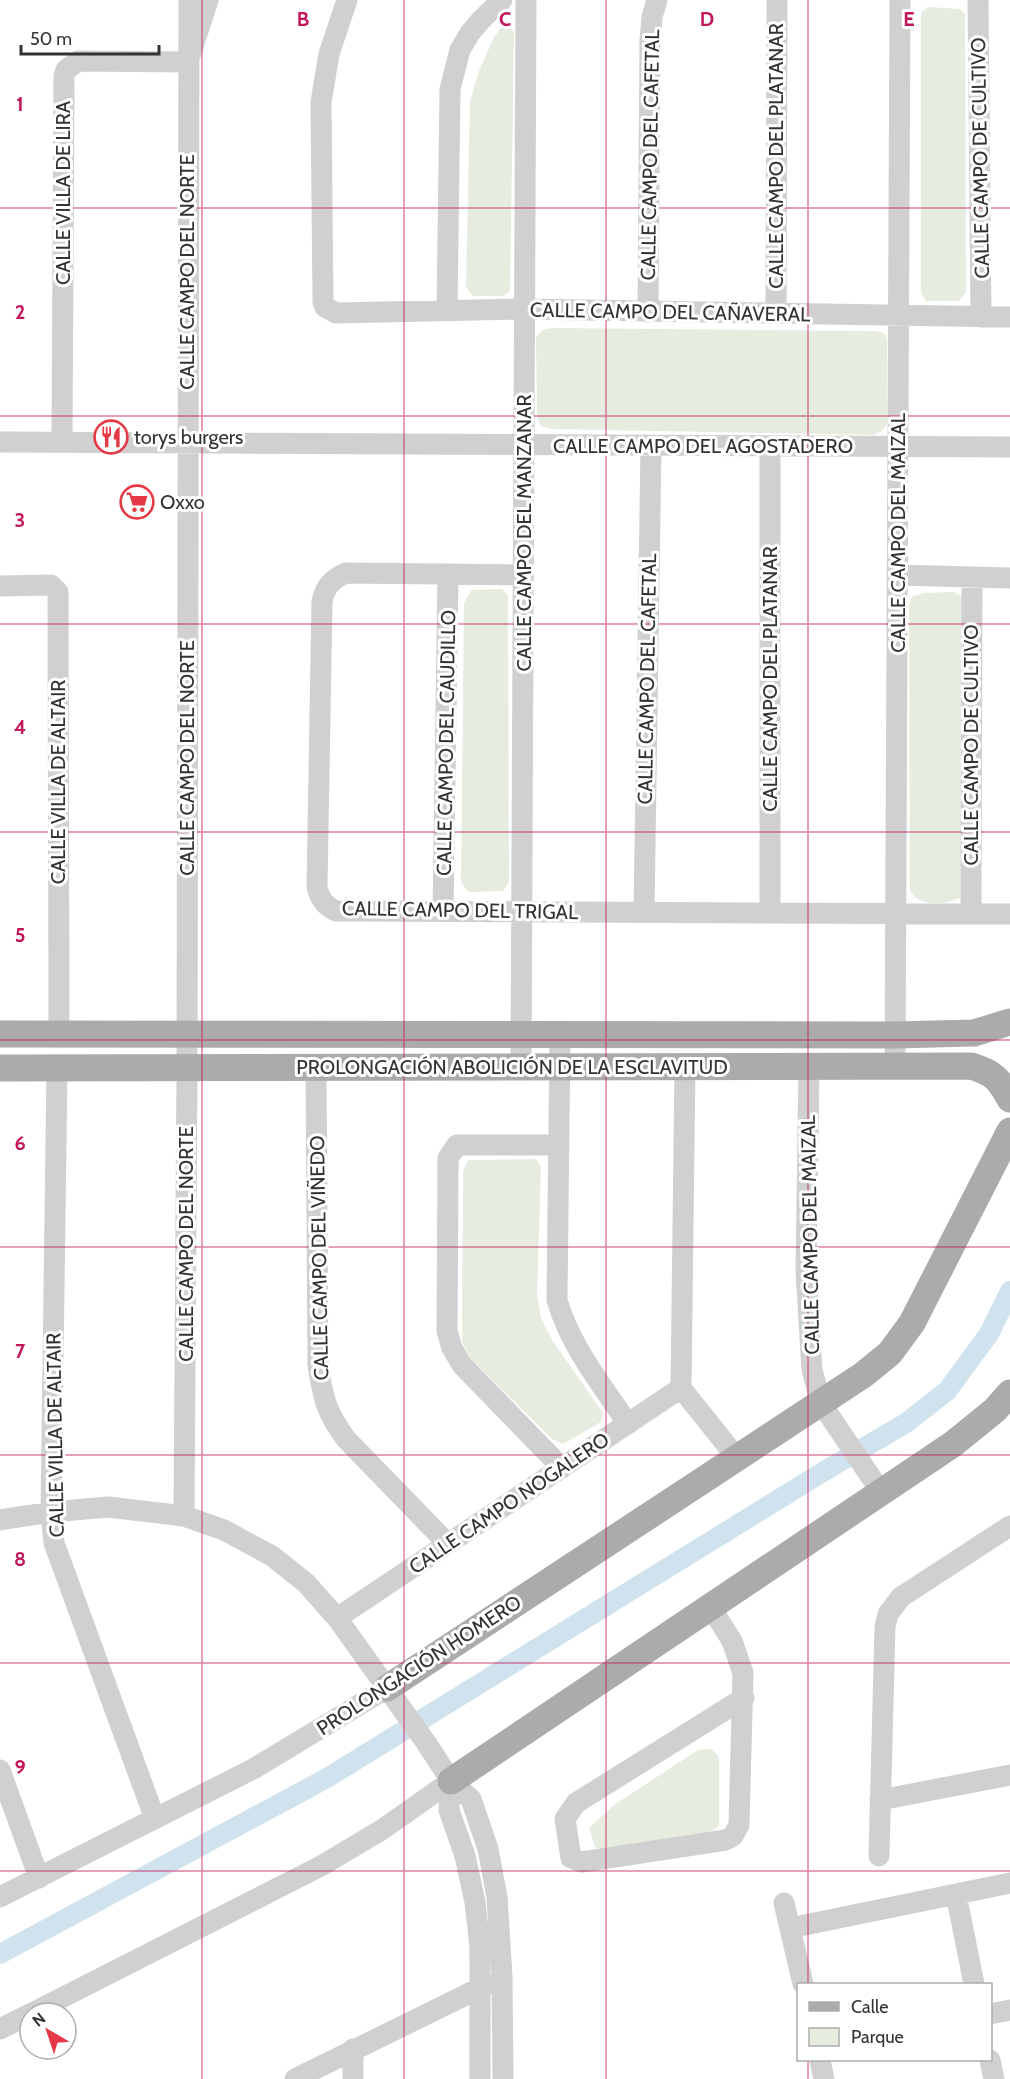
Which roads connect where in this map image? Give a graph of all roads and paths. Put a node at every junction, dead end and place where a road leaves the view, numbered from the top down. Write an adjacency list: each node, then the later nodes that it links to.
1 (189, 0): 10 (street, CALLE CAMPO DEL NORTE)
2 (208, 0): 10 (street)
3 (347, 0): 12 (street, CALLE CAMPO DEL CAÑAVERAL)
4 (502, 0): 12 (street)
5 (526, 0): 11 (street, CALLE CAMPO DEL MANZANAR)
6 (657, 0): 13 (street, CALLE CAMPO DEL CAFETAL)
7 (777, 0): 14 (street, CALLE CAMPO DEL PLATANAR)
8 (900, 0): 15 (street, CALLE CAMPO DEL MAIZAL)
9 (978, 0): 16 (street, CALLE CAMPO DE CULTIVO)
10 (188, 62): 19 (street, CALLE VILLA DE LIRA); 20 (street, CALLE CAMPO DEL NORTE)
11 (525, 309): 12 (street, CALLE CAMPO DEL CAÑAVERAL); 13 (street, CALLE CAMPO DEL CAÑAVERAL); 21 (street, CALLE CAMPO DEL MANZANAR)
12 (447, 311)
13 (648, 312): 14 (street, CALLE CAMPO DEL CAÑAVERAL)
14 (776, 313): 15 (street, CALLE CAMPO DEL CAÑAVERAL)
15 (899, 316): 16 (street, CALLE CAMPO DEL CAÑAVERAL); 24 (street, CALLE CAMPO DEL MAIZAL)
16 (981, 316): 17 (street, CALLE CAMPO DEL CAÑAVERAL)
17 (1010, 316)
18 (0, 442): 19 (street, CALLE CAMPO DEL AGOSTADERO)
19 (62, 442): 20 (street, CALLE CAMPO DEL AGOSTADERO)
20 (186, 443): 21 (street, CALLE CAMPO DEL AGOSTADERO); 42 (street, CALLE CAMPO DEL NORTE)
21 (524, 445): 22 (street, CALLE CAMPO DEL AGOSTADERO); 27 (street, CALLE CAMPO DEL MANZANAR)
22 (651, 446): 23 (street, CALLE CAMPO DEL AGOSTADERO); 34 (street, CALLE CAMPO DEL CAFETAL)
23 (770, 446): 24 (street, CALLE CAMPO DEL AGOSTADERO); 35 (street, CALLE CAMPO DEL PLATANAR)
24 (898, 447): 25 (street, CALLE CAMPO DEL AGOSTADERO); 28 (street, CALLE CAMPO DEL MAIZAL)
25 (1010, 447)
26 (448, 574): 27 (street, CALLE CAMPO DEL TRIGAL); 32 (street, CALLE CAMPO DEL CAUDILLO); 32 (street, CALLE CAMPO DEL TRIGAL)
27 (524, 575): 33 (street, CALLE CAMPO DEL MANZANAR)
28 (897, 576): 29 (street); 36 (street, CALLE CAMPO DEL MAIZAL)
29 (972, 577): 30 (street); 37 (street, CALLE CAMPO DE CULTIVO)
30 (1010, 578)
31 (0, 586): 41 (street, CALLE VILLA DE ALTAIR)
32 (443, 911): 33 (street, CALLE CAMPO DEL TRIGAL)
33 (522, 912): 34 (street, CALLE CAMPO DEL TRIGAL); 43 (street, CALLE CAMPO DEL MANZANAR)
34 (644, 912): 35 (street, CALLE CAMPO DEL TRIGAL)
35 (770, 913): 36 (street, CALLE CAMPO DEL TRIGAL)
36 (896, 913): 37 (street, CALLE CAMPO DEL TRIGAL); 45 (street, CALLE CAMPO DEL MAIZAL)
37 (971, 914): 38 (street, CALLE CAMPO DEL TRIGAL)
38 (1010, 914)
39 (1010, 1022): 45 (main road, PROLONGACIÓN ABOLICIÓN DE LA ESCLAVITUD)
40 (0, 1034): 41 (main road, PROLONGACIÓN ABOLICIÓN DE LA ESCLAVITUD)
41 (59, 1034): 42 (main road, PROLONGACIÓN ABOLICIÓN DE LA ESCLAVITUD)
42 (187, 1034): 43 (main road, PROLONGACIÓN ABOLICIÓN DE LA ESCLAVITUD); 54 (street, CALLE CAMPO DEL NORTE)
43 (521, 1034): 44 (main road, PROLONGACIÓN ABOLICIÓN DE LA ESCLAVITUD); 50 (street, CALLE CAMPO DEL MANZANAR)
44 (560, 1034): 45 (main road, PROLONGACIÓN ABOLICIÓN DE LA ESCLAVITUD); 51 (street)
45 (895, 1035): 46 (street, CALLE CAMPO DEL MAIZAL)
46 (895, 1065): 48 (main road, PROLONGACIÓN ABOLICIÓN DE LA ESCLAVITUD); 55 (main road, PROLONGACIÓN ABOLICIÓN DE LA ESCLAVITUD)
47 (685, 1066): 48 (main road, PROLONGACIÓN ABOLICIÓN DE LA ESCLAVITUD); 51 (main road, PROLONGACIÓN ABOLICIÓN DE LA ESCLAVITUD); 58 (street)
48 (809, 1066): 60 (street, CALLE CAMPO DEL MAIZAL)
49 (316, 1067): 50 (main road, PROLONGACIÓN ABOLICIÓN DE LA ESCLAVITUD); 54 (main road, PROLONGACIÓN ABOLICIÓN DE LA ESCLAVITUD); 69 (street, CALLE CAMPO DEL VIÑEDO)
50 (521, 1067): 51 (main road, PROLONGACIÓN ABOLICIÓN DE LA ESCLAVITUD)
51 (560, 1067): 57 (street)
52 (0, 1068): 53 (main road, PROLONGACIÓN ABOLICIÓN DE LA ESCLAVITUD)
53 (57, 1068): 54 (main road, PROLONGACIÓN ABOLICIÓN DE LA ESCLAVITUD); 65 (street, CALLE VILLA DE ALTAIR)
54 (187, 1068): 66 (street, CALLE CAMPO DEL NORTE)
55 (1010, 1099)
56 (1010, 1131): 60 (main road)
57 (559, 1145): 61 (street); 63 (street)
58 (681, 1388): 61 (street, CALLE CAMPO NOGALERO); 62 (street)
59 (1010, 1394): 64 (main road)
60 (821, 1403): 62 (main road, PROLONGACIÓN HOMERO); 64 (street)
61 (628, 1424): 63 (street, CALLE CAMPO NOGALERO)
62 (737, 1458): 72 (main road, PROLONGACIÓN HOMERO)
63 (562, 1468): 69 (street, CALLE CAMPO NOGALERO)
64 (874, 1482): 70 (main road)
65 (51, 1512): 66 (street); 67 (street); 79 (street, CALLE VILLA DE ALTAIR)
66 (184, 1516): 71 (street)
67 (0, 1520)
68 (1010, 1526): 78 (street)
69 (448, 1544): 71 (street, CALLE CAMPO NOGALERO)
70 (710, 1606): 73 (street); 76 (main road)
71 (337, 1618): 72 (street)
72 (387, 1688): 76 (street); 79 (street, PROLONGACIÓN HOMERO)
73 (744, 1698): 73 (street)
74 (0, 1770): 77 (street)
75 (1010, 1775): 78 (street)
76 (451, 1781): 87 (street); 90 (street); 91 (street)
77 (5, 1800): 81 (street)
78 (880, 1800): 80 (street)
79 (155, 1820): 81 (street, PROLONGACIÓN HOMERO)
80 (879, 1856)
81 (39, 1878): 84 (street, PROLONGACIÓN HOMERO)
82 (1010, 1882): 83 (street)
83 (956, 1894): 86 (street); 89 (street)
84 (0, 1897)
85 (784, 1903): 86 (street)
86 (790, 1928): 88 (street)
87 (502, 1976): 90 (street); 102 (street)
88 (803, 1983)
89 (974, 1983)
90 (479, 1989): 96 (street); 101 (street)
91 (56, 2001)
92 (1010, 2010): 93 (street)
93 (992, 2014)
94 (18, 2020): 95 (street)
95 (0, 2029)
96 (353, 2049): 99 (street); 100 (street)
97 (820, 2061): 103 (street)
98 (990, 2061): 104 (street)
99 (295, 2079)
100 (352, 2079)
101 (480, 2079)
102 (503, 2079)
103 (824, 2079)
104 (994, 2079)

